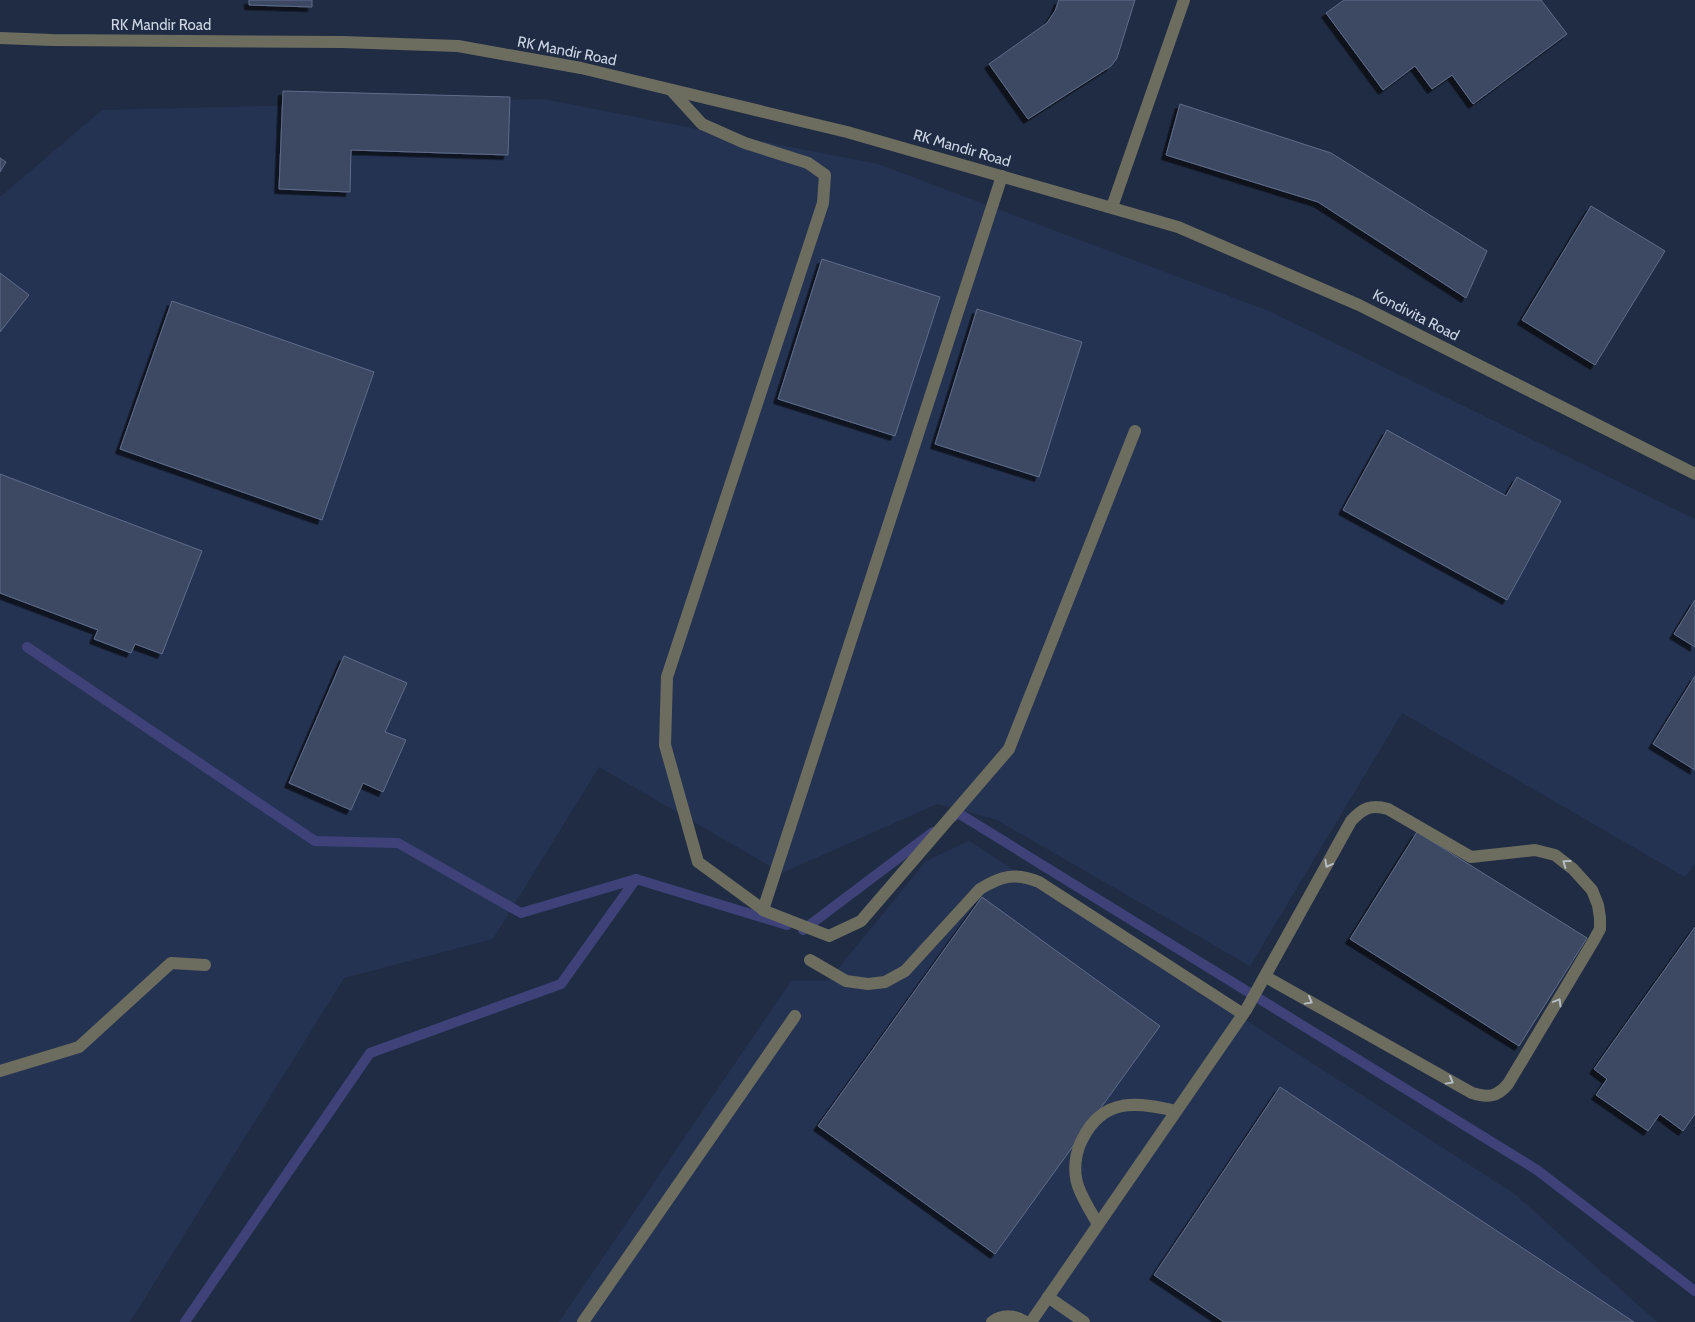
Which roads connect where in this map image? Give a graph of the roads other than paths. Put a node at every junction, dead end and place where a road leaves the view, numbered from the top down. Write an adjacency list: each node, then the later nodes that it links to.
1 (1184, 0): 5 (street)
2 (0, 38): 3 (street, RK Mandir Road)
3 (671, 90): 4 (street, RK Mandir Road); 8 (street)
4 (1002, 176): 5 (street, RK Mandir Road); 8 (street)
5 (1112, 207): 7 (street, Kondivita Road)
6 (1135, 431): 8 (street)
7 (1695, 474)
8 (764, 910)
9 (810, 960): 12 (street)
10 (205, 965): 14 (street)
11 (1265, 980): 11 (street, one-way to 11); 12 (street)
12 (1245, 1012): 15 (street)
13 (795, 1016): 18 (street)
14 (0, 1072)
15 (1176, 1111): 16 (street); 16 (street)
16 (1098, 1224): 17 (street)
17 (1048, 1297): 21 (street); 22 (street)
18 (583, 1322)
19 (992, 1322): 20 (street)
20 (1026, 1322)
21 (1031, 1322)
22 (1084, 1322)

